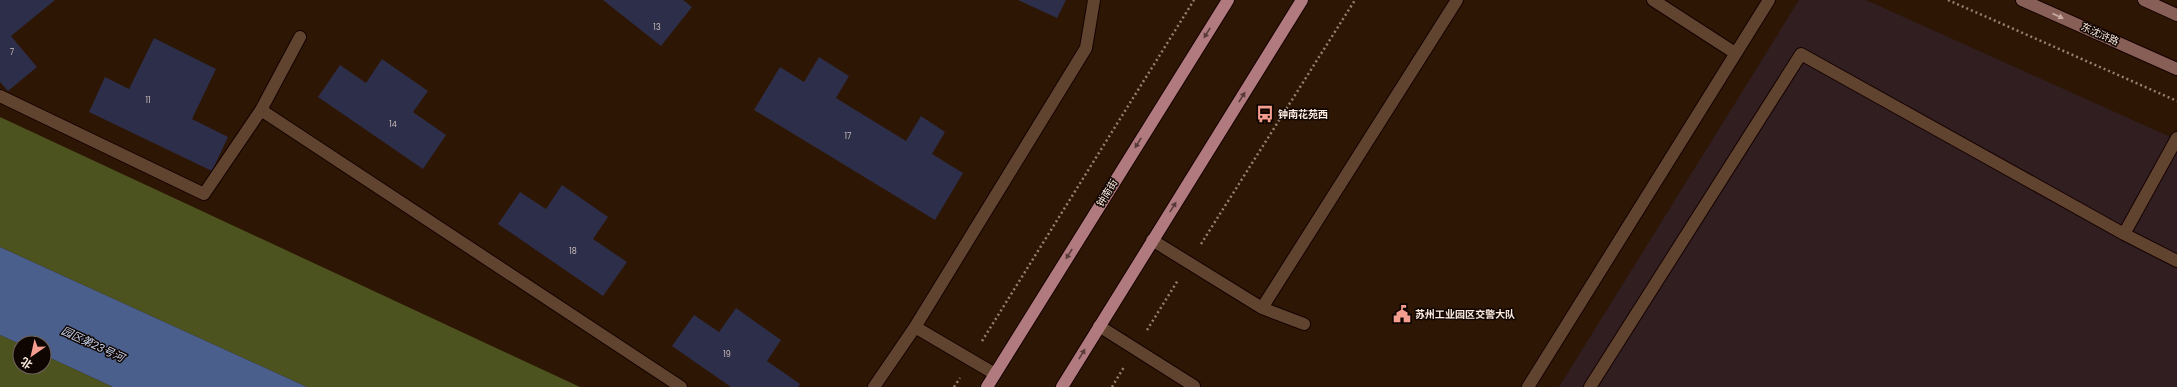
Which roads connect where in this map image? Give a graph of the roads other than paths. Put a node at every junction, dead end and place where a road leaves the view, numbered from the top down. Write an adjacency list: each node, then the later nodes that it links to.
1 (1094, 0): 22 (street)
2 (1228, 0): 23 (main road, 钟南街, one-way to 23)
3 (1302, 0): 17 (main road, one-way to 3)
4 (1457, 0): 19 (street)
5 (1653, 0): 11 (street)
6 (2022, 0): 12 (main road, 东沈浒路, one-way to 12)
7 (2144, 0): 9 (main road)
8 (1767, 1): 11 (street)
9 (2177, 14)
10 (300, 37): 14 (street)
11 (1735, 52): 29 (street)
12 (2177, 69)
13 (0, 96): 14 (street)
14 (261, 110): 24 (street)
15 (2177, 138): 16 (street)
16 (2124, 234): 18 (street); 30 (street)
17 (1152, 240): 19 (street); 21 (main road)
18 (2177, 261)
19 (1262, 308): 20 (street)
20 (1304, 324)
21 (1098, 326): 27 (main road, one-way to 21); 28 (street)
22 (915, 327): 23 (street); 25 (street)
23 (994, 374): 26 (main road, 钟南街)
24 (681, 387)
25 (874, 387)
26 (987, 387)
27 (1062, 387)
28 (1193, 387)
29 (1528, 387)
30 (1590, 387)

